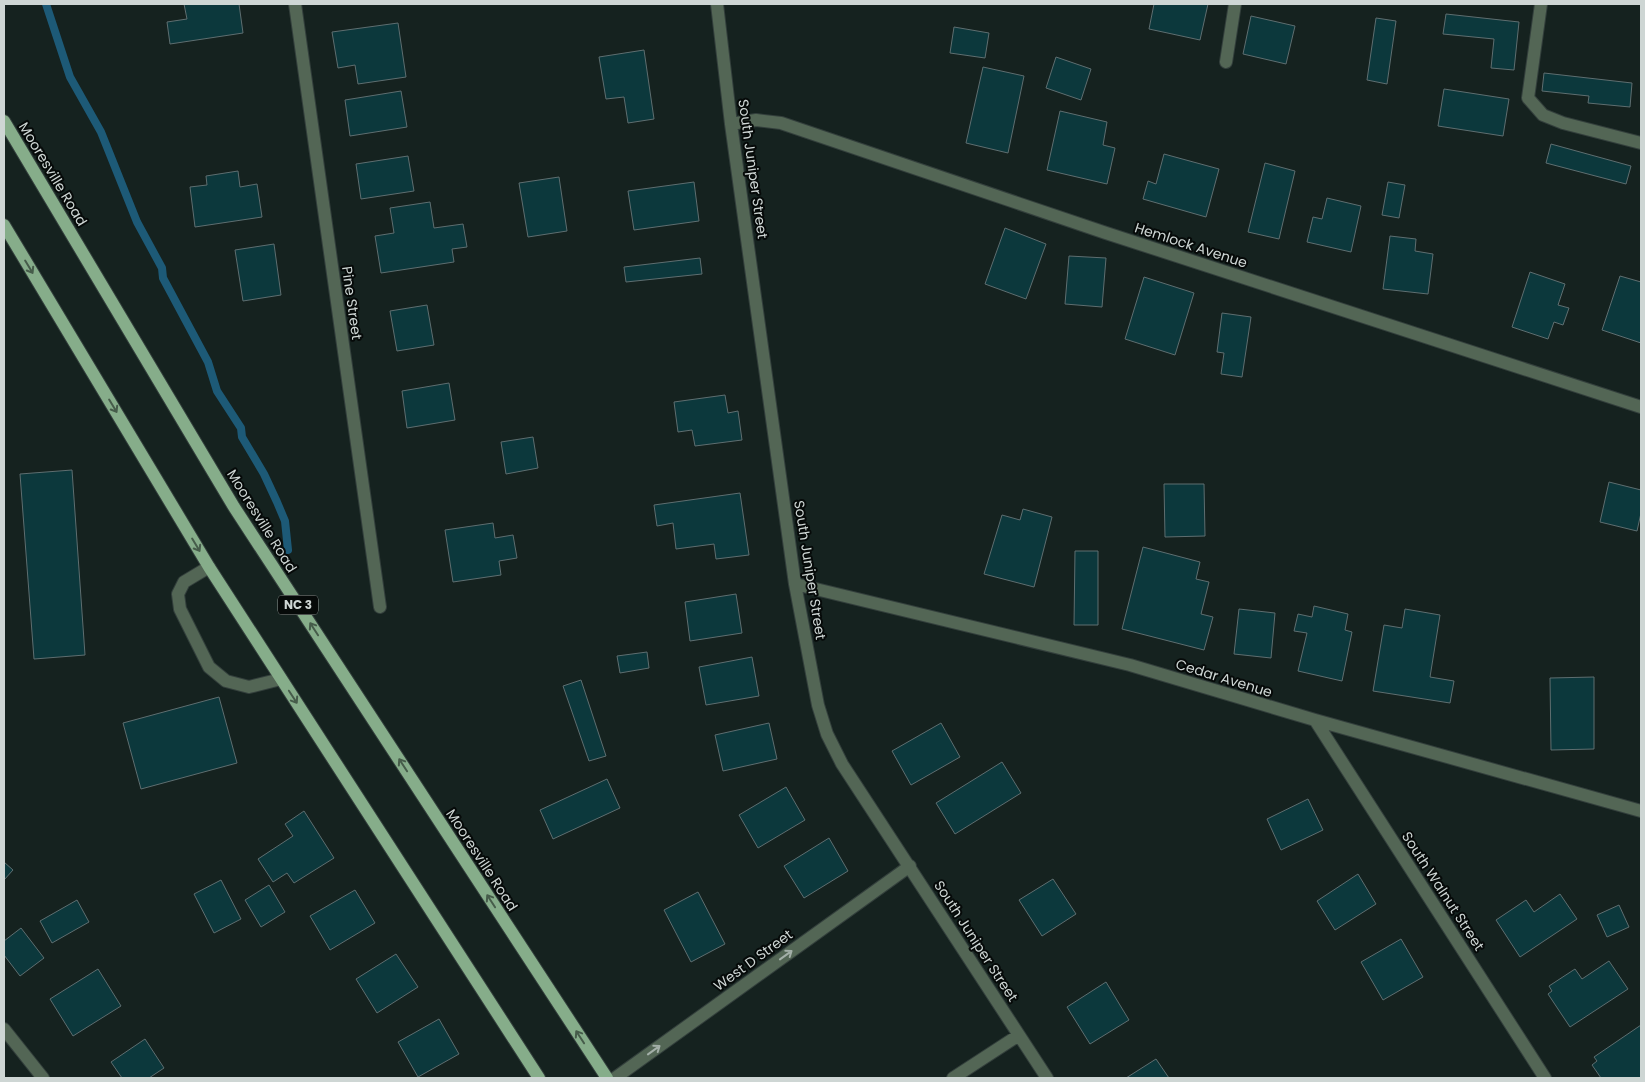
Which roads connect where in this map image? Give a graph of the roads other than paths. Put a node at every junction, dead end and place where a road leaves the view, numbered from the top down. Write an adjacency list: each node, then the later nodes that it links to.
1 (295, 4): 13 (street, Pine Street)
2 (718, 4): 7 (street, South Juniper Street)
3 (1235, 4): 5 (street)
4 (1541, 4): 8 (street)
5 (1226, 62)
6 (4, 121): 22 (main road, Mooresville Road / NC 3, one-way to 6)
7 (732, 124): 10 (street, Hemlock Avenue); 12 (street, South Juniper Street)
8 (1641, 144)
9 (4, 225): 11 (main road, one-way to 11)
10 (1641, 407)
11 (209, 567): 14 (main road); 14 (street)
12 (795, 584): 15 (street, Cedar Avenue); 17 (street, South Juniper Street)
13 (380, 607)
14 (281, 679): 21 (main road, one-way to 21)
15 (1315, 720): 16 (street, Cedar Avenue); 26 (street, South Walnut Street)
16 (1641, 812)
17 (910, 866): 19 (street, South Juniper Street); 23 (street, West D Street, one-way to 17)
18 (4, 1029): 20 (street)
19 (1018, 1035): 24 (street); 25 (street, South Juniper Street)
20 (43, 1078)
21 (539, 1078)
22 (607, 1078)
23 (615, 1078)
24 (953, 1078)
25 (1047, 1078)
26 (1545, 1078)

